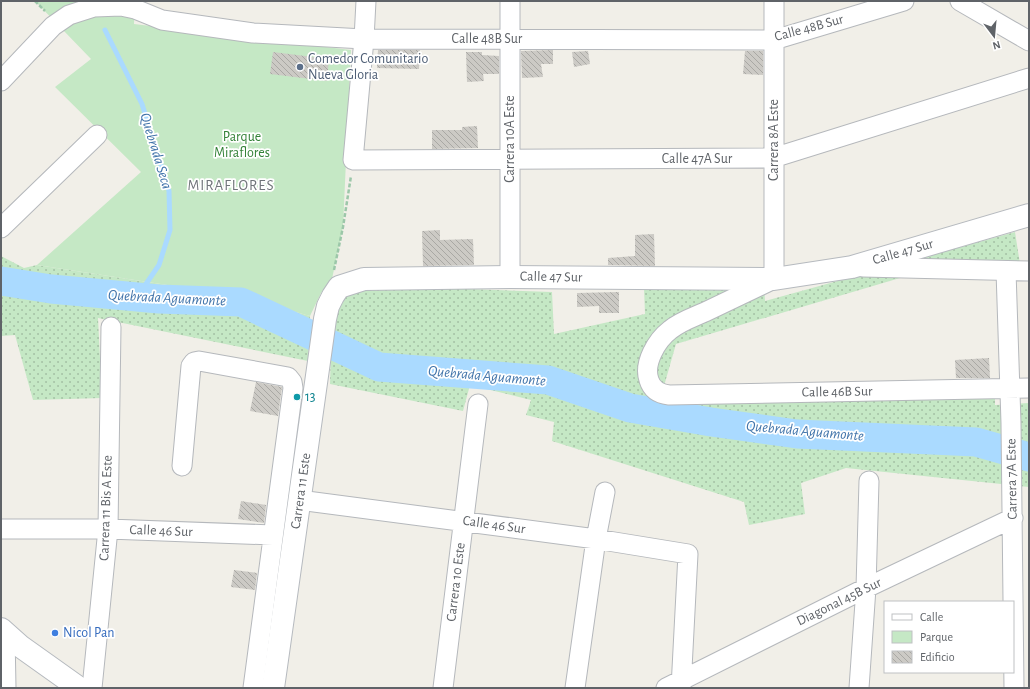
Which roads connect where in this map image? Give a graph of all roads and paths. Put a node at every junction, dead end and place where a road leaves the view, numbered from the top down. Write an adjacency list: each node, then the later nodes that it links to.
1 (366, 1): 6 (street)
2 (510, 1): 7 (street, Carrera 10A Este)
3 (774, 1): 8 (street, Carrera 8A Este)
4 (904, 1): 8 (street, Calle 48B Sur)
5 (960, 1): 9 (street)
6 (364, 39): 7 (street, Calle 48B Sur); 11 (street, Calle 48B Sur); 14 (street)
7 (510, 39): 8 (street, Calle 48B Sur); 15 (street, Carrera 10A Este)
8 (774, 40): 13 (street, Carrera 8A Este)
9 (1029, 41)
10 (1029, 78): 13 (street, Calle 47A Sur)
11 (1, 81)
12 (97, 135): 17 (street)
13 (773, 158): 15 (street, Calle 47A Sur); 22 (street, Carrera 8A Este)
14 (353, 160): 15 (street, Calle 47A Sur); 23 (path)
15 (510, 160): 21 (street, Carrera 10A Este)
16 (1029, 215): 18 (street, Calle 47 Sur)
17 (1, 228)
18 (852, 267): 19 (street); 22 (street, Calle 47 Sur)
19 (1006, 271): 20 (street); 26 (street, Carrera 7A Este)
20 (1029, 271)
21 (510, 276): 22 (street, Calle 47 Sur); 23 (street, Calle 47 Sur)
22 (774, 280): 25 (street, Calle 47 Sur)
23 (333, 296): 32 (street, Carrera 11 Este)
24 (111, 327): 36 (street, Carrera 11 Bis A Este)
25 (649, 382): 26 (street, Calle 46B Sur)
26 (1010, 388): 27 (street, Calle 46B Sur); 33 (street, Carrera 7A Este)
27 (1029, 388)
28 (478, 404): 34 (street, Carrera 10 Este)
29 (182, 466): 37 (street, Carrera 11 Este)
30 (869, 481): 39 (street)
31 (605, 492): 38 (street)
32 (299, 500): 34 (street, Calle 46 Sur); 48 (street, Carrera 11 Este)
33 (1013, 518): 39 (street, Diagonal 45B Sur); 40 (street, Carrera 7A Este)
34 (464, 521): 38 (street, Calle 46 Sur); 49 (street, Carrera 10 Este)
35 (1, 529): 36 (street, Calle 46 Sur)
36 (108, 530): 37 (street, Calle 46 Sur); 46 (street, Carrera 11 Bis A Este)
37 (273, 535): 47 (street, Carrera 11 Este)
38 (596, 539): 43 (street, Calle 46 Sur); 50 (street)
39 (866, 588): 43 (street, Diagonal 45B Sur); 51 (street)
40 (1013, 601)
41 (3, 632): 44 (street); 45 (street)
42 (1014, 673): 52 (street, Carrera 7A Este)
43 (676, 686)
44 (6, 688)
45 (79, 688)
46 (92, 688)
47 (253, 688)
48 (273, 688)
49 (443, 688)
50 (575, 688)
51 (859, 688)
52 (1014, 688)

